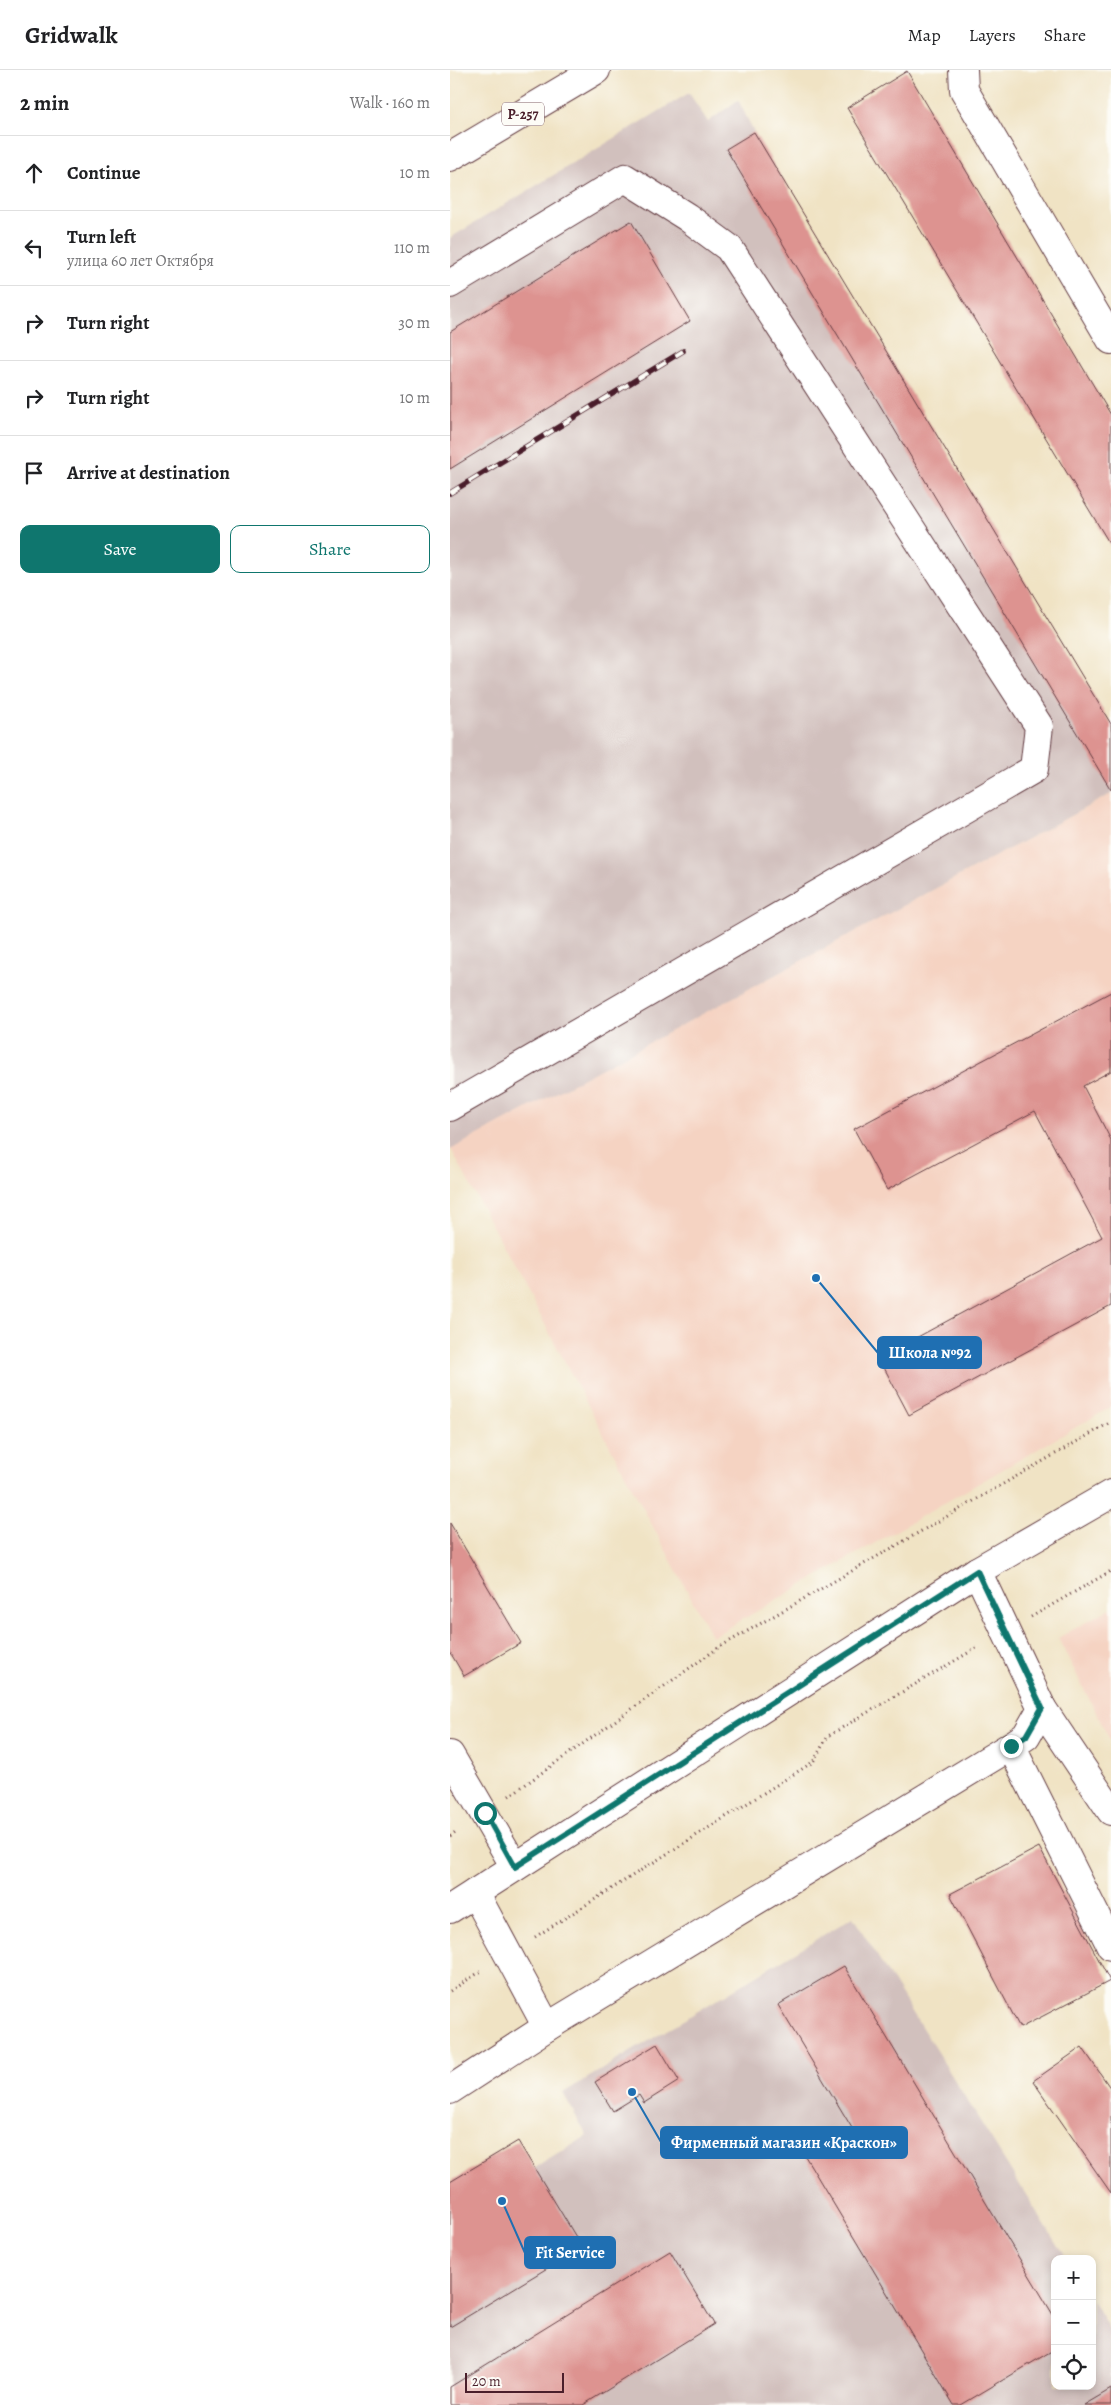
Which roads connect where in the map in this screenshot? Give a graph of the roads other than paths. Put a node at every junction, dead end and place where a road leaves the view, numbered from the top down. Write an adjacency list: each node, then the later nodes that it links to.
1 (596, 70): 3 (main road, Р-257)
2 (963, 70): 5 (main road)
3 (450, 158)
4 (450, 284): 6 (main road)
5 (1111, 340)
6 (450, 1107)
7 (1111, 1494): 8 (main road)
8 (977, 1571): 9 (main road); 13 (main road)
9 (1042, 1708): 10 (main road); 12 (main road)
10 (1011, 1746): 16 (main road); 17 (main road)
11 (450, 1756): 13 (main road)
12 (1111, 1811)
13 (515, 1867): 14 (main road)
14 (475, 1892): 15 (main road); 17 (main road)
15 (450, 1909)
16 (1111, 1946)
17 (547, 2027): 18 (main road)
18 (450, 2090)

